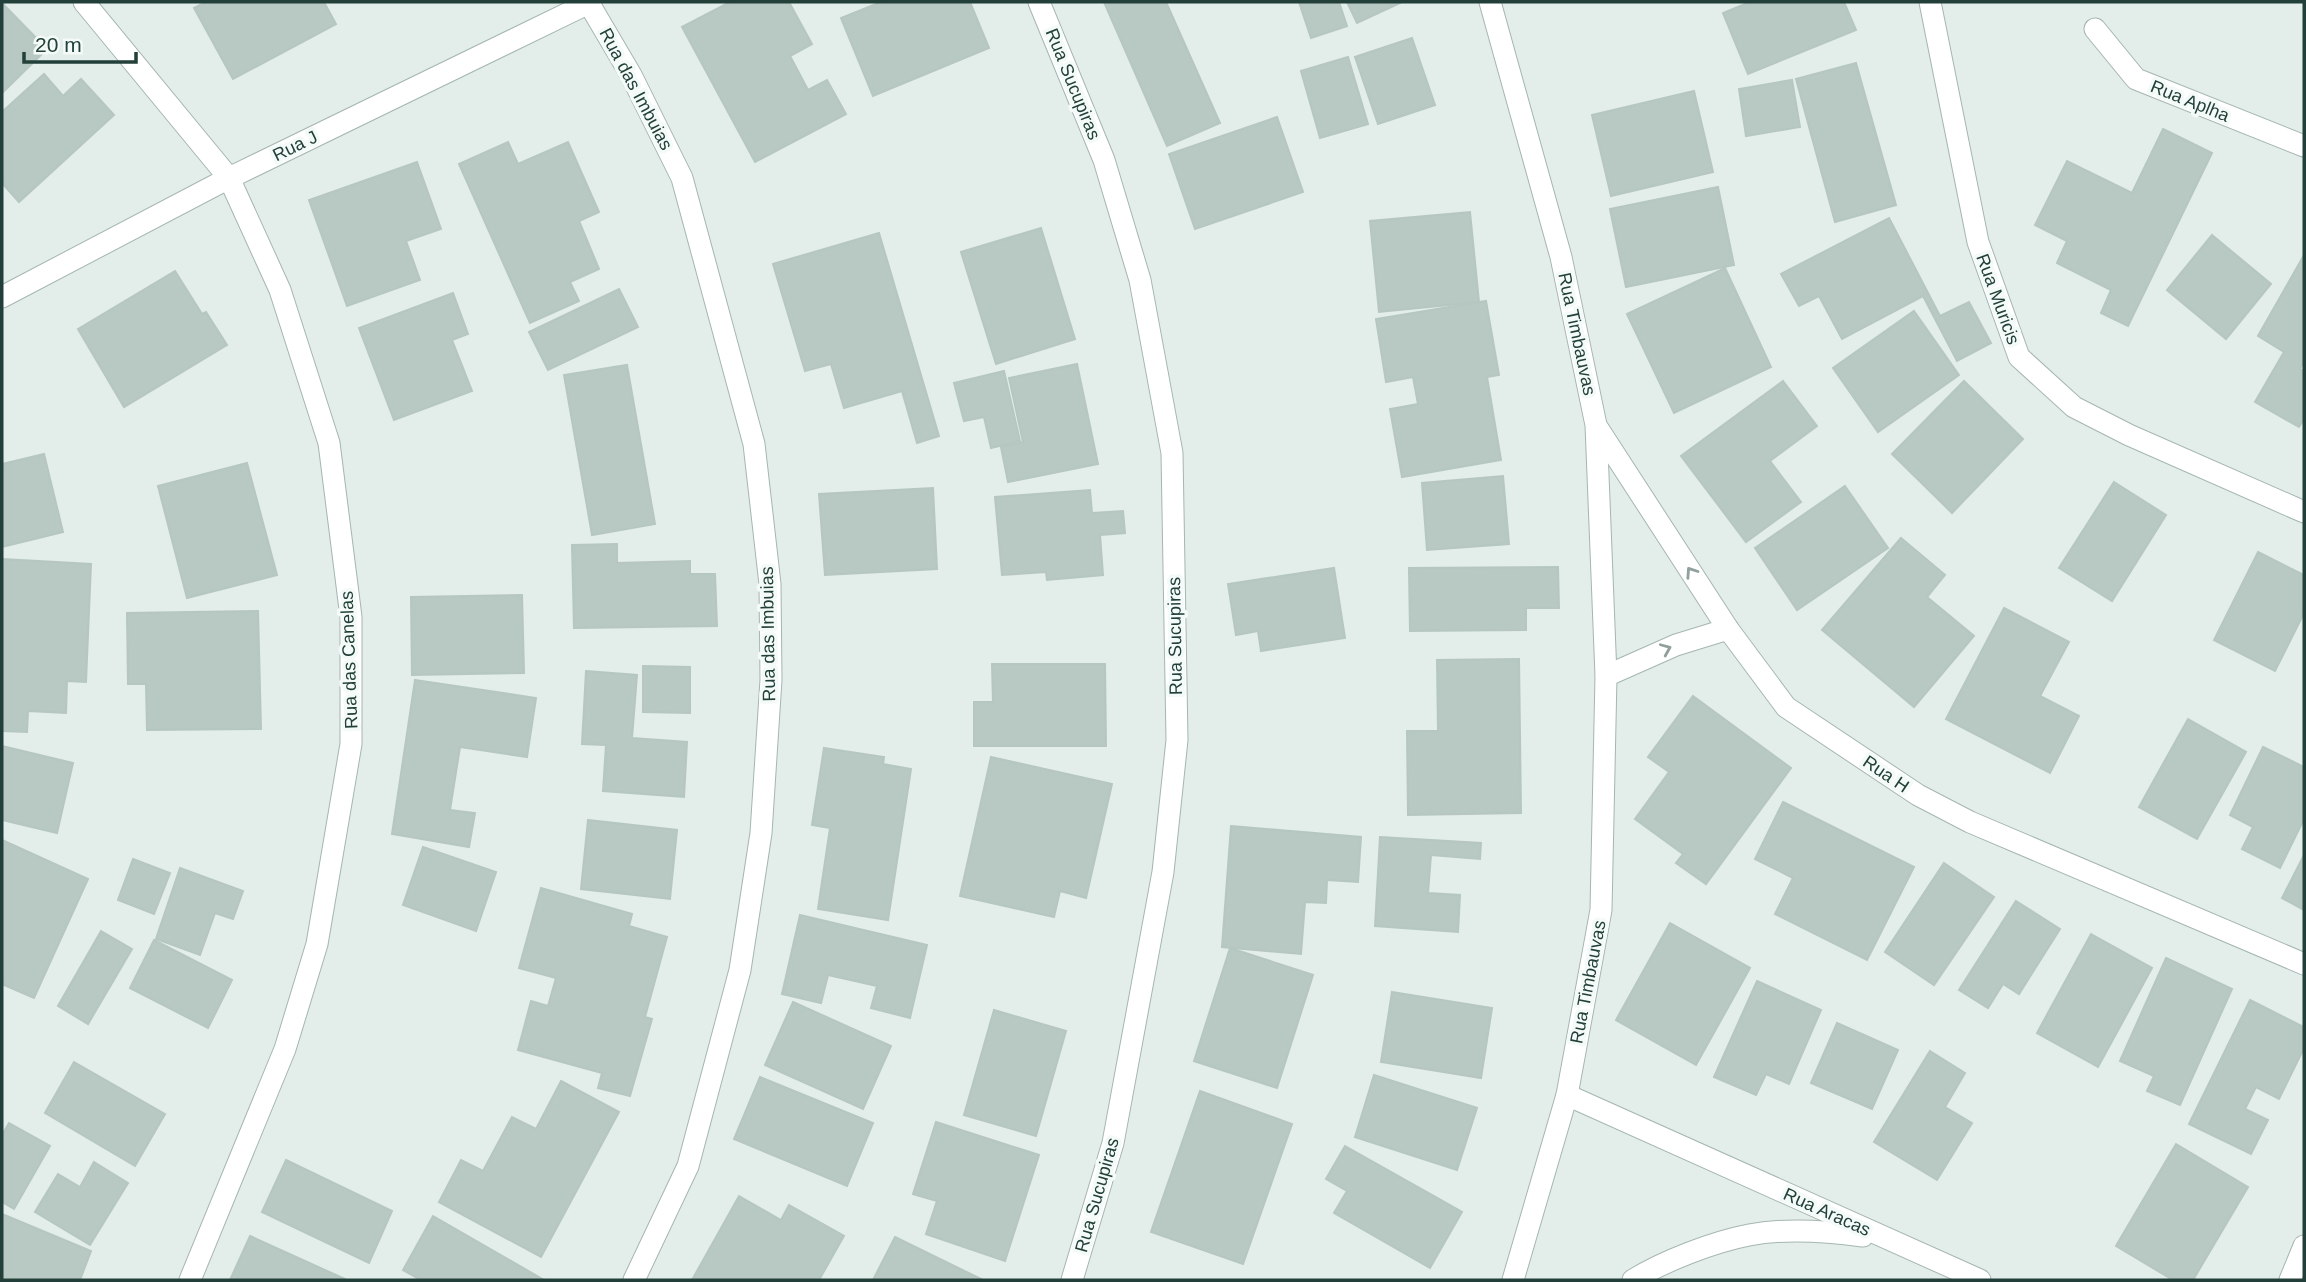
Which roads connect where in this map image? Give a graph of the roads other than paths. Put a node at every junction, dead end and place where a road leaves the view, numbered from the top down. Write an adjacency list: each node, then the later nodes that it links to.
1 (84, 2): 8 (street, Rua das Canelas)
2 (589, 2): 8 (street, Rua J); 19 (street, Rua das Imbuias)
3 (1039, 2): 20 (street, Rua Sucupiras)
4 (1490, 2): 10 (street, Rua Timbauvas)
5 (1930, 2): 11 (street, Rua Muricis)
6 (2095, 29): 7 (street, Rua Aplha)
7 (2304, 146)
8 (229, 178): 9 (street, Rua J); 18 (street, Rua das Canelas)
9 (2, 297)
10 (1596, 425): 12 (street, Rua H, one-way to 10); 13 (street, Rua Timbauvas)
11 (2304, 512)
12 (1728, 629): 13 (street, one-way to 12); 14 (street, Rua H)
13 (1606, 676): 15 (street, Rua Timbauvas)
14 (2304, 964)
15 (1567, 1095): 16 (street, Rua Aracas); 21 (street, Rua Timbauvas)
16 (1886, 1239): 22 (street, Rua Aracas); 23 (street)
17 (2304, 1245): 24 (street)
18 (190, 1280)
19 (634, 1280)
20 (1072, 1280)
21 (1513, 1280)
22 (1633, 1280)
23 (1980, 1280)
24 (2290, 1280)

